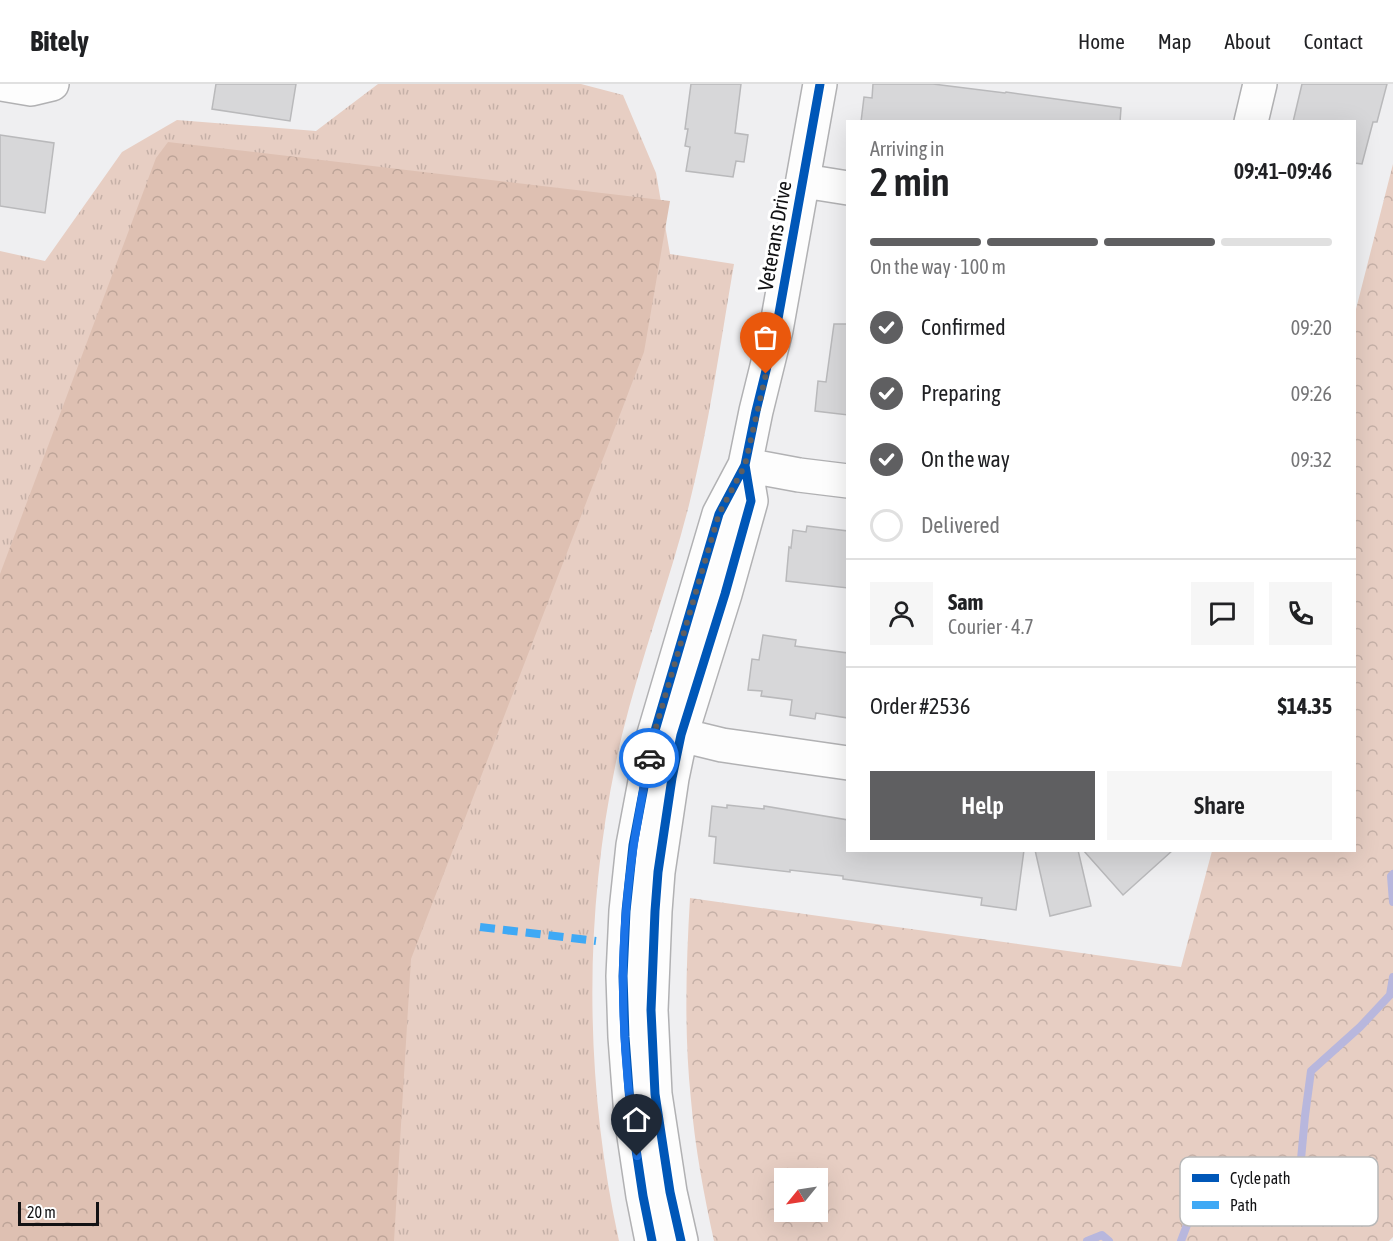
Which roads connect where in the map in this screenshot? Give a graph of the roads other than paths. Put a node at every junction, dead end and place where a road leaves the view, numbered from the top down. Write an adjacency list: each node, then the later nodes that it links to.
1 (1, 84): 2 (street)
2 (52, 84)
3 (820, 84): 6 (street, Veterans Drive)
4 (1260, 84): 5 (street)
5 (1251, 120)
6 (804, 181): 7 (street); 8 (street, Veterans Drive)
7 (846, 188)
8 (745, 465): 9 (street); 10 (street, Veterans Drive); 12 (street, Veterans Drive)
9 (846, 481)
10 (681, 735): 11 (street); 13 (street, Veterans Drive)
11 (846, 763)
12 (652, 1241)
13 (681, 1241)

